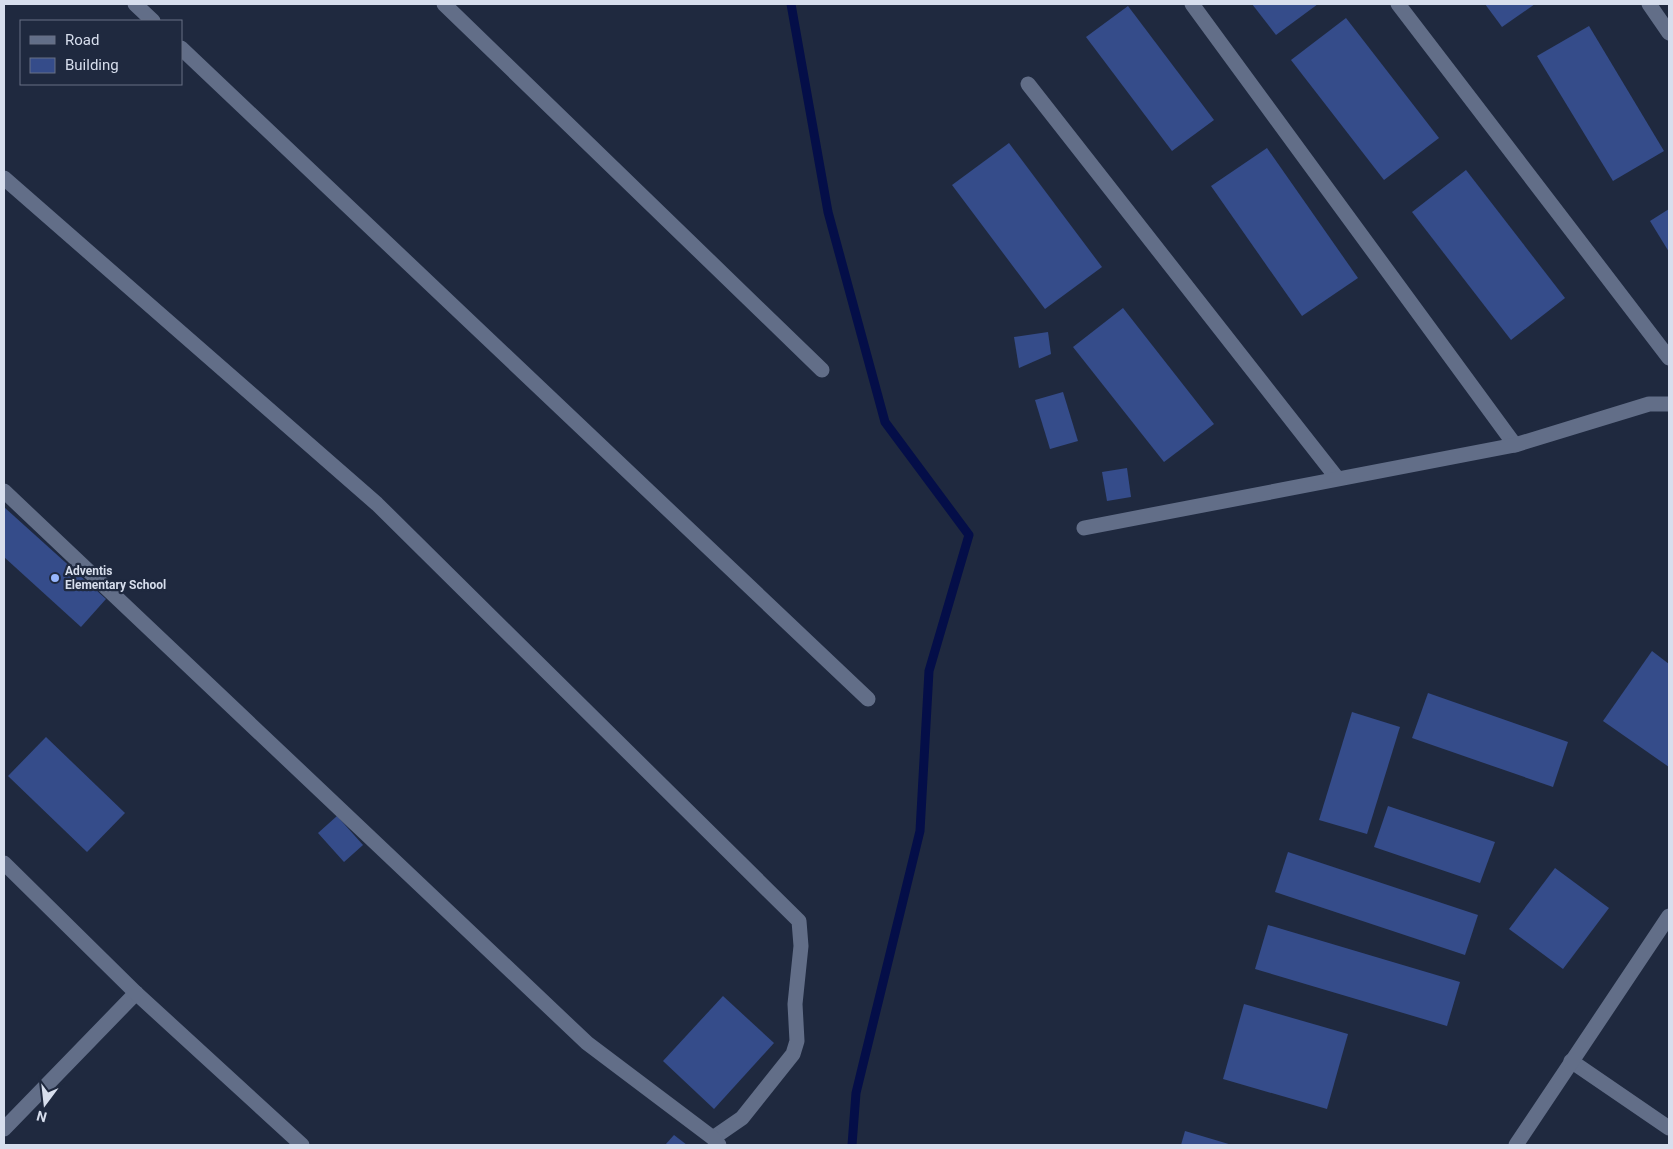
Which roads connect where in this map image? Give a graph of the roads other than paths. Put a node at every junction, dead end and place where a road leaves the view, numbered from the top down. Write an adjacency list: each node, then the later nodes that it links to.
1 (135, 4): 6 (street)
2 (444, 4): 12 (street)
3 (1192, 4): 14 (street)
4 (1398, 4): 11 (street)
5 (1649, 4): 7 (street)
6 (152, 20)
7 (1669, 33)
8 (182, 49): 18 (street)
9 (1028, 84): 15 (street)
10 (4, 178): 25 (street)
11 (1669, 358)
12 (822, 370)
13 (1669, 404): 14 (street)
14 (1515, 446): 15 (street)
15 (1337, 478): 17 (street)
16 (4, 491): 25 (street)
17 (1084, 528)
18 (868, 699)
19 (4, 863): 21 (street)
20 (1669, 916): 22 (street)
21 (136, 993): 24 (street); 26 (street)
22 (1571, 1061): 23 (street); 27 (street)
23 (1669, 1128)
24 (4, 1129)
25 (716, 1142)
26 (302, 1145)
27 (1516, 1145)

